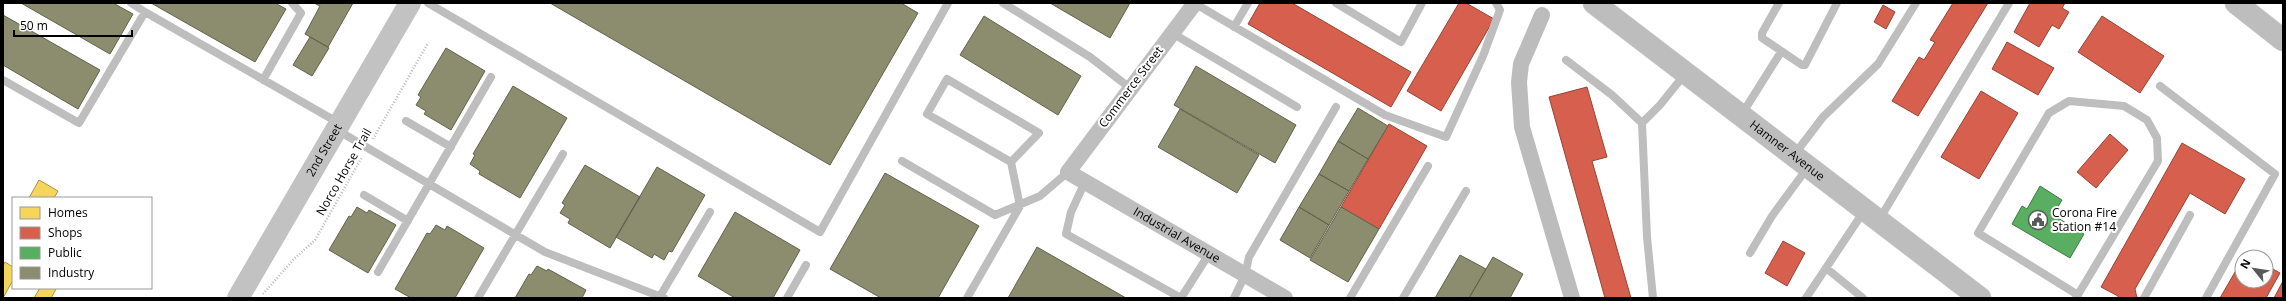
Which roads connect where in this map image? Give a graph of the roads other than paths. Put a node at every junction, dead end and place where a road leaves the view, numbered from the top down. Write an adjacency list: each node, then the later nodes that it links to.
1 (131, 3): 18 (lane)
2 (292, 3): 27 (lane)
3 (410, 3): 35 (main road, 2nd Street)
4 (428, 3): 5 (lane)
5 (948, 3)
6 (1003, 3): 29 (lane)
7 (1194, 3): 19 (lane); 20 (street, Commerce Street)
8 (1248, 3): 19 (lane)
9 (1336, 3): 10 (lane)
10 (1422, 3)
11 (1496, 3): 19 (lane)
12 (1594, 3): 24 (main road, Hamner Avenue)
13 (1779, 3): 22 (lane)
14 (1838, 3): 22 (lane)
15 (1916, 3): 38 (lane)
16 (2009, 3): 49 (lane)
17 (2236, 3): 21 (main road)
18 (145, 12): 26 (lane); 27 (lane)
19 (1234, 27)
20 (1172, 33): 29 (street, Commerce Street); 30 (lane)
21 (2283, 40)
22 (1781, 52): 32 (lane)
23 (1566, 60): 34 (lane)
24 (1686, 73): 32 (main road, Hamner Avenue); 34 (lane)
25 (491, 77): 36 (lane)
26 (3, 80)
27 (264, 80): 35 (lane)
28 (2160, 86): 75 (lane)
29 (1130, 88): 42 (street, Commerce Street)
30 (1297, 106)
31 (1336, 107): 58 (lane)
32 (1741, 115): 38 (main road, Hamner Avenue)
33 (406, 122): 36 (lane)
34 (1642, 123): 70 (lane)
35 (338, 127): 44 (lane); 61 (main road, 2nd Street)
36 (451, 147): 44 (lane)
37 (563, 154): 52 (lane)
38 (1801, 161): 49 (main road, Hamner Avenue); 53 (lane)
39 (902, 162): 47 (lane)
40 (1011, 162): 40 (lane); 47 (lane)
41 (1428, 166): 68 (lane)
42 (1068, 172): 43 (street, Industrial Avenue); 47 (lane)
43 (1086, 182): 54 (street, Industrial Avenue); 65 (lane)
44 (429, 184): 51 (lane); 52 (lane)
45 (1466, 191): 69 (lane)
46 (364, 195): 51 (lane)
47 (1020, 206): 64 (lane)
48 (710, 212): 60 (lane)
49 (1872, 215): 56 (lane); 73 (main road, Hamner Avenue)
50 (2190, 215): 74 (lane)
51 (408, 221): 57 (lane)
52 (514, 234): 60 (lane); 62 (lane)
53 (1750, 253)
54 (1209, 254): 58 (street, Industrial Avenue); 65 (lane)
55 (806, 265): 63 (lane)
56 (1826, 268): 71 (lane); 72 (lane)
57 (378, 272)
58 (1245, 275): 66 (lane); 67 (street, Industrial Avenue)
59 (2077, 296): 59 (lane)
60 (661, 297)
61 (238, 298)
62 (478, 298)
63 (787, 298)
64 (967, 298)
65 (1181, 298)
66 (1234, 298)
67 (1285, 298)
68 (1350, 298)
69 (1403, 298)
70 (1653, 298)
71 (1806, 298)
72 (1863, 298)
73 (1979, 298)
74 (2144, 298)
75 (2206, 298)

